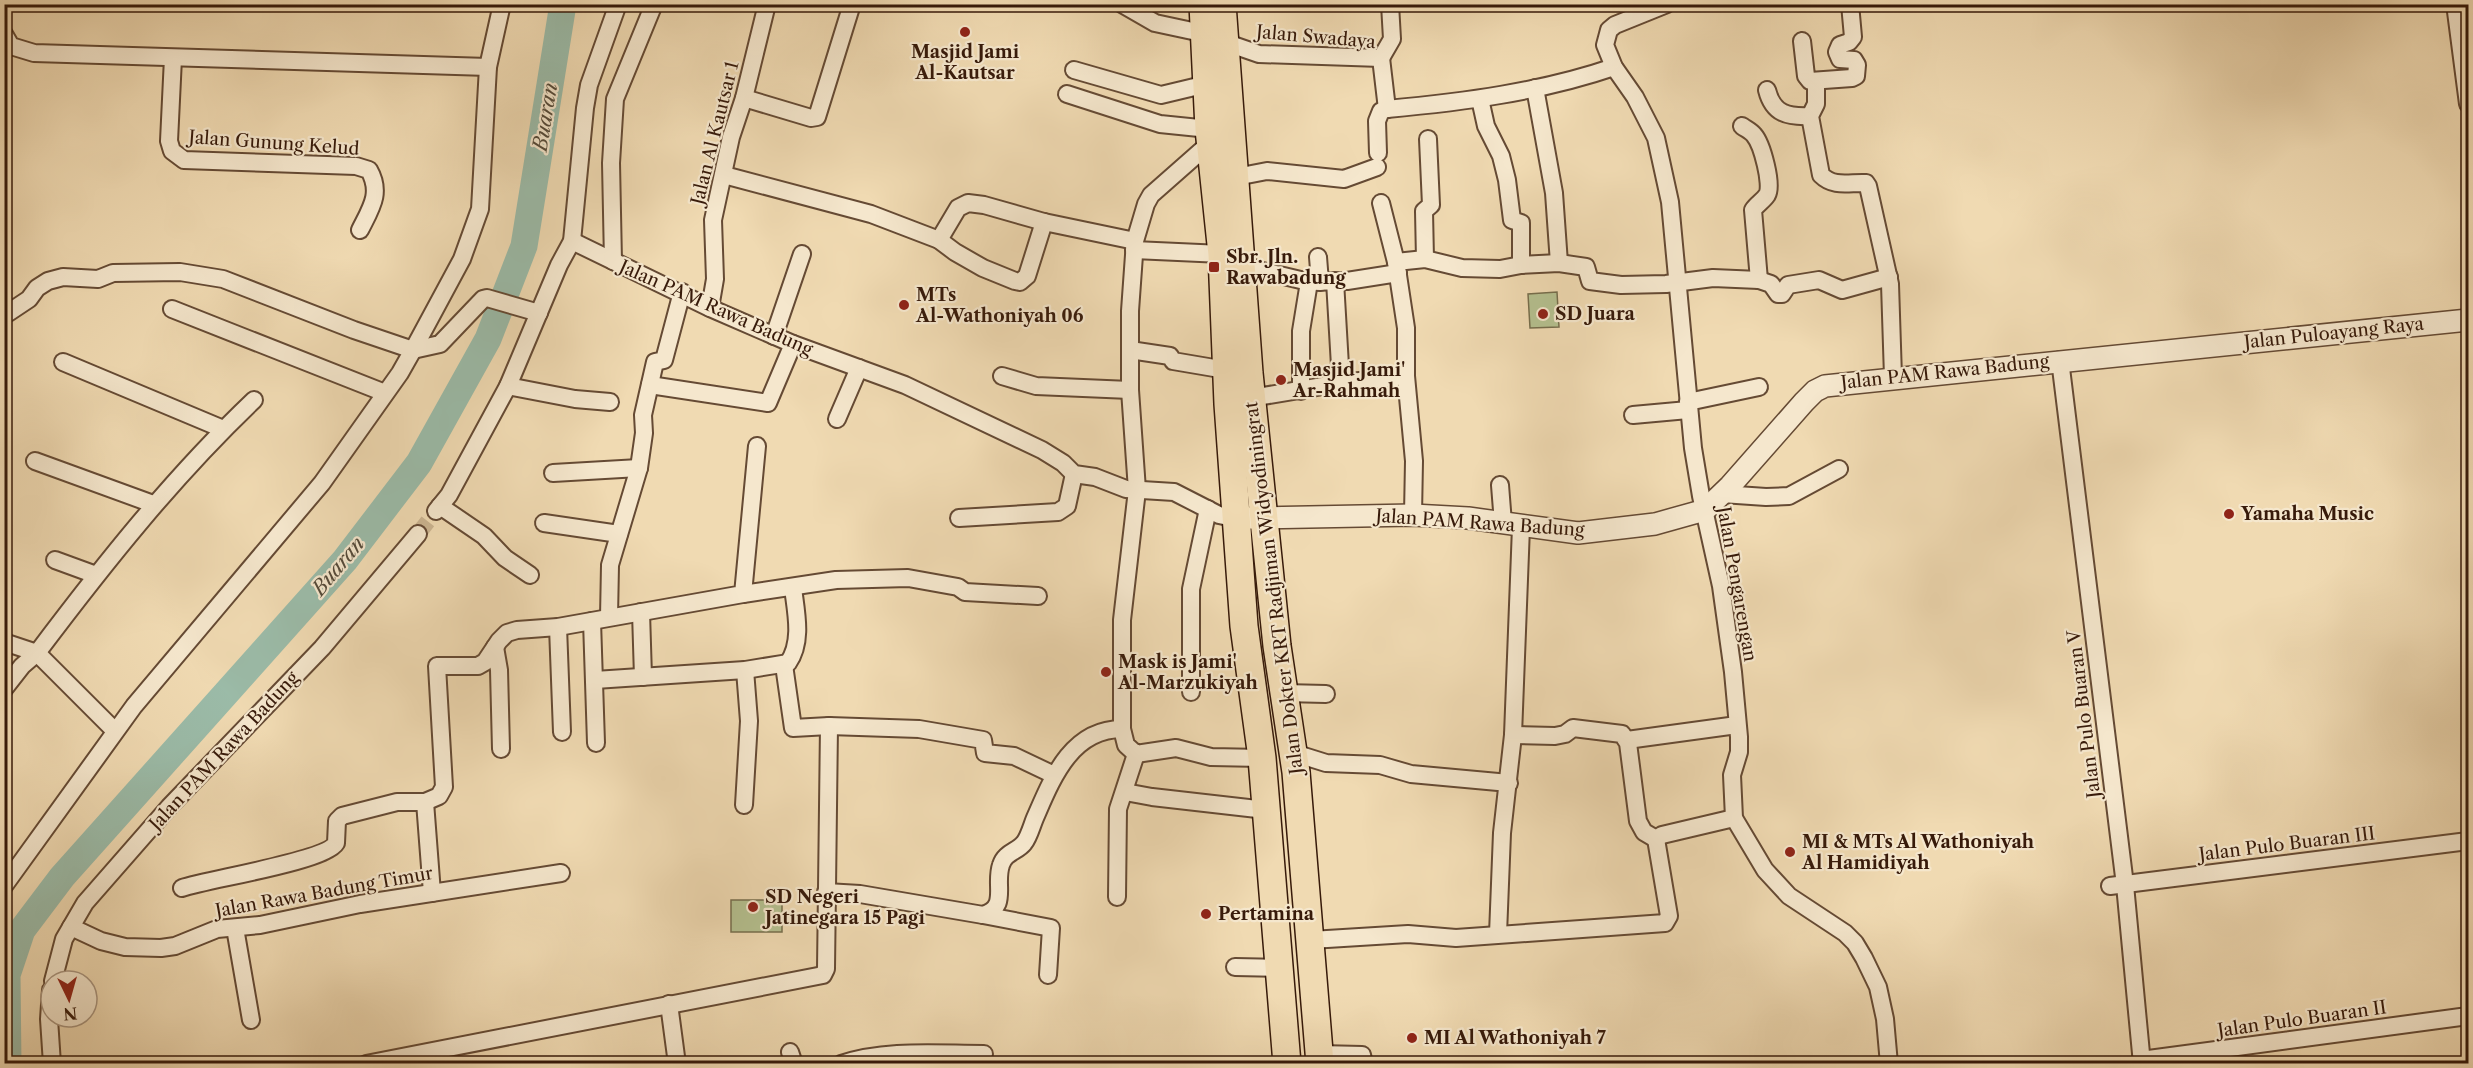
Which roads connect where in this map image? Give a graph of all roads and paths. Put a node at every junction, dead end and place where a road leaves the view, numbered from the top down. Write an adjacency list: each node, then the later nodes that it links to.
1 (618, 4): 41 (street)
2 (654, 4): 47 (street)
3 (767, 4): 27 (street, Jalan Al Kautsar 1)
4 (852, 4): 27 (street)
5 (1122, 4): 14 (street, Jalan Swadaya)
6 (1203, 4): 14 (main road, Jalan Dokter KRT Radjiman Widyodiningrat)
7 (1222, 4): 14 (main road, Jalan Dokter KRT Radjiman Widyodiningrat)
8 (1390, 4): 18 (street)
9 (1667, 4): 13 (street)
10 (1850, 4): 22 (street)
11 (2455, 4): 29 (street)
12 (499, 8): 19 (street)
13 (1629, 11): 20 (street)
14 (1215, 36): 18 (street, Jalan Swadaya); 23 (main road, Jalan Dokter KRT Radjiman Widyodiningrat); 36 (main road, Jalan Dokter KRT Radjiman Widyodiningrat)
15 (8, 40): 17 (street)
16 (1802, 41): 22 (street)
17 (173, 58): 19 (street); 39 (street, Jalan Gunung Kelud)
18 (1381, 58): 30 (street, Jalan Swadaya)
19 (488, 67): 63 (street)
20 (1614, 67): 24 (street); 54 (street, Jalan Pengarengan)
21 (1074, 70): 23 (street)
22 (1816, 82): 31 (street)
23 (1207, 84): 33 (main road, Jalan Dokter KRT Radjiman Widyodiningrat)
24 (1535, 88): 28 (street); 48 (street)
25 (1767, 90): 31 (street)
26 (1067, 94): 33 (street)
27 (744, 98): 35 (street, Jalan Al Kautsar 1)
28 (1480, 99): 30 (street); 49 (street)
29 (2469, 104)
30 (1387, 108): 36 (street)
31 (1810, 116): 51 (street)
32 (1742, 126): 52 (street)
33 (1209, 136): 42 (street); 45 (main road, Jalan Dokter KRT Radjiman Widyodiningrat)
34 (1428, 139): 46 (street)
35 (724, 175): 40 (street); 56 (street, Jalan Al Kautsar 1)
36 (1236, 177): 45 (main road, Jalan Dokter KRT Radjiman Widyodiningrat)
37 (1381, 203): 50 (street)
38 (1044, 222): 40 (street); 40 (street); 42 (street)
39 (360, 230)
40 (939, 240)
41 (572, 241): 47 (street, Jalan PAM Rawa Badung); 58 (street)
42 (1135, 245): 45 (street); 64 (street)
43 (802, 254): 61 (street)
44 (1318, 257): 53 (street)
45 (1232, 259): 53 (street); 68 (main road, Jalan Dokter KRT Radjiman Widyodiningrat); 79 (main road, Jalan Dokter KRT Radjiman Widyodiningrat)
46 (1425, 259): 49 (street); 50 (street)
47 (613, 261): 55 (street, Jalan PAM Rawa Badung)
48 (1559, 263): 49 (street); 54 (street)
49 (1521, 265)
50 (1397, 267): 53 (street); 70 (street)
51 (1889, 278): 52 (street); 71 (street)
52 (1759, 280): 54 (street)
53 (1321, 282): 72 (street); 77 (street)
54 (1678, 282): 82 (street, Jalan Pengarengan)
55 (681, 292): 56 (street, Jalan PAM Rawa Badung); 73 (street)
56 (710, 308): 61 (street, Jalan PAM Rawa Badung)
57 (171, 309): 78 (street)
58 (531, 310): 63 (street); 74 (street)
59 (4, 313): 63 (street)
60 (2469, 320): 65 (street, Jalan Puloayang Raya)
61 (774, 336): 62 (street, Jalan PAM Rawa Badung)
62 (793, 344): 67 (street, Jalan PAM Rawa Badung); 73 (street)
63 (413, 350): 78 (street)
64 (1130, 350): 68 (street); 76 (street)
65 (2060, 360): 71 (street, Jalan PAM Rawa Badung); 148 (street, Jalan Pulo Buaran V)
66 (63, 362): 85 (street)
67 (859, 368): 84 (street); 91 (street, Jalan PAM Rawa Badung)
68 (1226, 370): 100 (main road, Jalan Dokter KRT Radjiman Widyodiningrat)
69 (1002, 376): 76 (street)
70 (1406, 376): 72 (street); 98 (street)
71 (1893, 377): 94 (street, Jalan PAM Rawa Badung)
72 (1341, 383): 77 (street)
73 (650, 385): 88 (street)
74 (508, 386): 81 (street); 106 (street)
75 (1759, 387): 82 (street)
76 (1130, 390): 93 (street)
77 (1301, 391): 79 (street)
78 (385, 393): 128 (street)
79 (1251, 398): 100 (main road, Jalan Dokter KRT Radjiman Widyodiningrat)
80 (254, 400): 85 (street)
81 (610, 402)
82 (1688, 406): 83 (street); 97 (street, Jalan Pengarengan)
83 (1633, 415)
84 (837, 419)
85 (223, 429): 95 (street)
86 (757, 446): 109 (street)
87 (35, 461): 95 (street)
88 (639, 468): 90 (street); 104 (street)
89 (1839, 469): 94 (street)
90 (553, 473)
91 (1074, 474): 93 (street, Jalan PAM Rawa Badung); 99 (street)
92 (1500, 485): 102 (street)
93 (1137, 490): 96 (street, Jalan PAM Rawa Badung); 127 (street)
94 (1722, 494): 97 (street, Jalan PAM Rawa Badung)
95 (153, 504): 107 (street)
96 (1208, 509): 100 (street, Jalan PAM Rawa Badung); 122 (street)
97 (1705, 510): 102 (street, Jalan PAM Rawa Badung); 125 (street, Jalan Pengarengan)
98 (1413, 515): 100 (street, Jalan PAM Rawa Badung); 102 (street, Jalan PAM Rawa Badung)
99 (959, 518)
100 (1250, 518): 123 (main road, Jalan Dokter KRT Radjiman Widyodiningrat); 136 (main road, Jalan Dokter KRT Radjiman Widyodiningrat)
101 (544, 523): 104 (street)
102 (1512, 525): 130 (street)
103 (418, 534): 154 (street, Jalan PAM Rawa Badung)
104 (619, 534): 112 (street)
105 (55, 560): 107 (street)
106 (530, 574)
107 (96, 575): 116 (street)
108 (793, 588): 109 (street); 110 (street); 117 (street)
109 (743, 594): 111 (street)
110 (1038, 596)
111 (641, 612): 112 (street); 119 (street)
112 (600, 619): 113 (street); 120 (street)
113 (558, 627): 115 (street); 129 (street)
114 (4, 642): 116 (street)
115 (495, 647): 133 (street); 140 (street)
116 (37, 652): 121 (street); 128 (street)
117 (784, 665): 118 (street); 126 (street)
118 (745, 670): 119 (street); 141 (street)
119 (643, 677): 120 (street)
120 (595, 680): 132 (street)
121 (4, 689)
122 (1191, 692)
123 (1284, 693): 124 (street); 134 (main road, Jalan Dokter KRT Radjiman Widyodiningrat)
124 (1326, 694)
125 (1737, 725): 131 (street); 143 (street, Jalan Pengarengan)
126 (829, 726): 137 (street); 150 (street)
127 (1122, 729): 135 (street); 137 (street)
128 (115, 731): 147 (street)
129 (562, 732)
130 (1513, 735): 131 (street); 138 (street)
131 (1628, 740): 144 (street)
132 (596, 743)
133 (501, 749)
134 (1294, 753): 138 (street); 157 (main road, Jalan Dokter KRT Radjiman Widyodiningrat)
135 (1136, 754): 136 (street); 139 (street)
136 (1262, 758): 142 (main road, Jalan Dokter KRT Radjiman Widyodiningrat)
137 (1054, 775): 153 (street)
138 (1509, 783): 156 (street)
139 (1125, 792): 142 (street); 152 (street)
140 (424, 802): 149 (street); 151 (street)
141 (744, 805)
142 (1266, 810): 159 (main road, Jalan Dokter KRT Radjiman Widyodiningrat)
143 (1734, 818): 144 (street); 175 (street, Jalan Pengarengan)
144 (1656, 839): 156 (street)
145 (2469, 840): 148 (street, Jalan Pulo Buaran III)
146 (561, 873): 151 (street, Jalan Rawa Badung Timur)
147 (4, 886)
148 (2118, 886): 169 (street, Jalan Pulo Buaran V)
149 (182, 888)
150 (826, 892): 153 (street); 162 (street)
151 (432, 893): 155 (street, Jalan Rawa Badung Timur)
152 (1117, 897)
153 (983, 915): 161 (street)
154 (70, 927): 155 (street, Jalan Rawa Badung Timur); 160 (street, Jalan PAM Rawa Badung)
155 (235, 928): 164 (street)
156 (1498, 934): 157 (street)
157 (1311, 940): 167 (main road, Jalan Dokter KRT Radjiman Widyodiningrat)
158 (1235, 967): 159 (street)
159 (1279, 968): 173 (main road, Jalan Dokter KRT Radjiman Widyodiningrat)
160 (56, 969)
161 (1048, 975)
162 (669, 1004): 171 (street); 172 (street)
163 (2469, 1016): 169 (street, Jalan Pulo Buaran II)
164 (251, 1020)
165 (50, 1029): 170 (street)
166 (984, 1054): 168 (street)
167 (1320, 1059): 174 (street)
168 (850, 1062)
169 (2141, 1062)
170 (52, 1064)
171 (366, 1064)
172 (677, 1064)
173 (1287, 1064)
174 (1364, 1064)
175 (1889, 1064)

